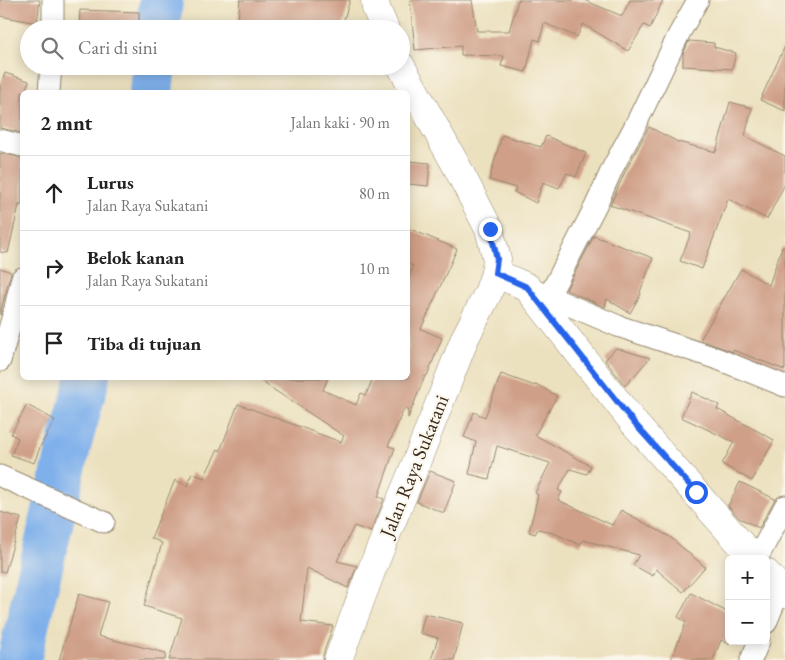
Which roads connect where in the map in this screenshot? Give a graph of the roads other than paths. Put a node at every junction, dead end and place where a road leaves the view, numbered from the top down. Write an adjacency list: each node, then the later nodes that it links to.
1 (53, 0): 3 (street)
2 (698, 0): 11 (street)
3 (53, 20)
4 (50, 75): 6 (street)
5 (406, 75): 9 (main road, Jalan Raya Sukatani)
6 (49, 90)
7 (0, 140): 8 (street)
8 (20, 145)
9 (495, 273): 11 (main road); 22 (main road, Jalan Raya Sukatani)
10 (20, 288): 12 (street)
11 (538, 291): 13 (street); 17 (main road)
12 (0, 361)
13 (785, 386)
14 (7, 479): 16 (street)
15 (785, 506): 18 (street)
16 (104, 522)
17 (751, 555)
18 (757, 555)
19 (777, 585): 20 (street)
20 (770, 609)
21 (757, 645): 23 (street)
22 (338, 660)
23 (751, 660)

